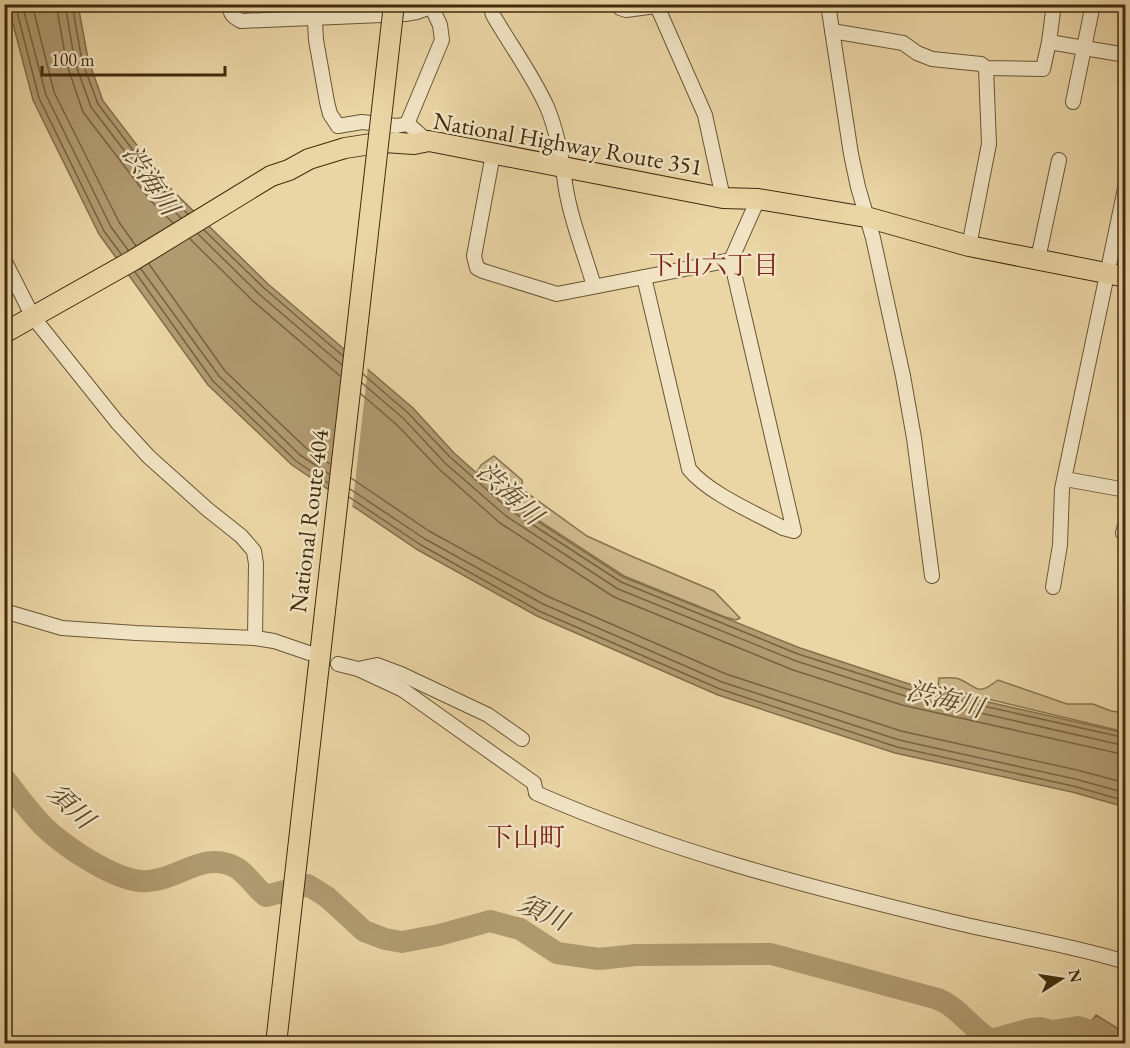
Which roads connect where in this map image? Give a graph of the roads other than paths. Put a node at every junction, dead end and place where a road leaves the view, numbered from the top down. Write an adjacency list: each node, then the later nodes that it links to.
1 (229, 4): 10 (street)
2 (394, 4): 46 (highway, National Route 404, bridge)
3 (490, 4): 21 (street)
4 (616, 4): 8 (street)
5 (828, 4): 11 (street)
6 (1054, 4): 12 (street)
7 (1093, 4): 13 (street)
8 (662, 5): 23 (street)
9 (436, 6): 10 (street); 17 (street)
10 (314, 11): 17 (street)
11 (832, 31): 15 (street); 25 (street)
12 (1049, 42): 13 (street); 15 (street)
13 (1085, 48): 14 (street); 16 (street)
14 (1125, 56)
15 (986, 69): 26 (street)
16 (1073, 102)
17 (407, 124): 18 (street)
18 (429, 141): 19 (highway, National Highway Route 351); 33 (highway, National Highway Route 351)
19 (493, 154): 21 (highway, National Highway Route 351); 32 (street)
20 (1059, 160): 27 (street)
21 (564, 167): 23 (highway, National Highway Route 351); 32 (street)
22 (1125, 184): 30 (street)
23 (723, 198): 24 (highway, National Highway Route 351)
24 (758, 199): 25 (highway, National Highway Route 351); 29 (street)
25 (866, 217): 26 (highway, National Highway Route 351); 37 (street)
26 (969, 246): 27 (highway, National Highway Route 351)
27 (1038, 259): 30 (highway, National Highway Route 351)
28 (4, 260): 33 (street)
29 (730, 260): 31 (street); 31 (street)
30 (1116, 275): 35 (street)
31 (644, 277): 32 (street)
32 (594, 286)
33 (38, 313): 34 (highway, National Highway Route 351); 40 (street)
34 (4, 333)
35 (1065, 479): 36 (street); 38 (street)
36 (1125, 490)
37 (932, 576)
38 (1053, 587)
39 (4, 611): 40 (street)
40 (255, 638): 41 (street)
41 (309, 653)
42 (338, 664): 43 (street)
43 (358, 669): 44 (street); 45 (street)
44 (522, 739)
45 (1125, 962)
46 (276, 1044)

